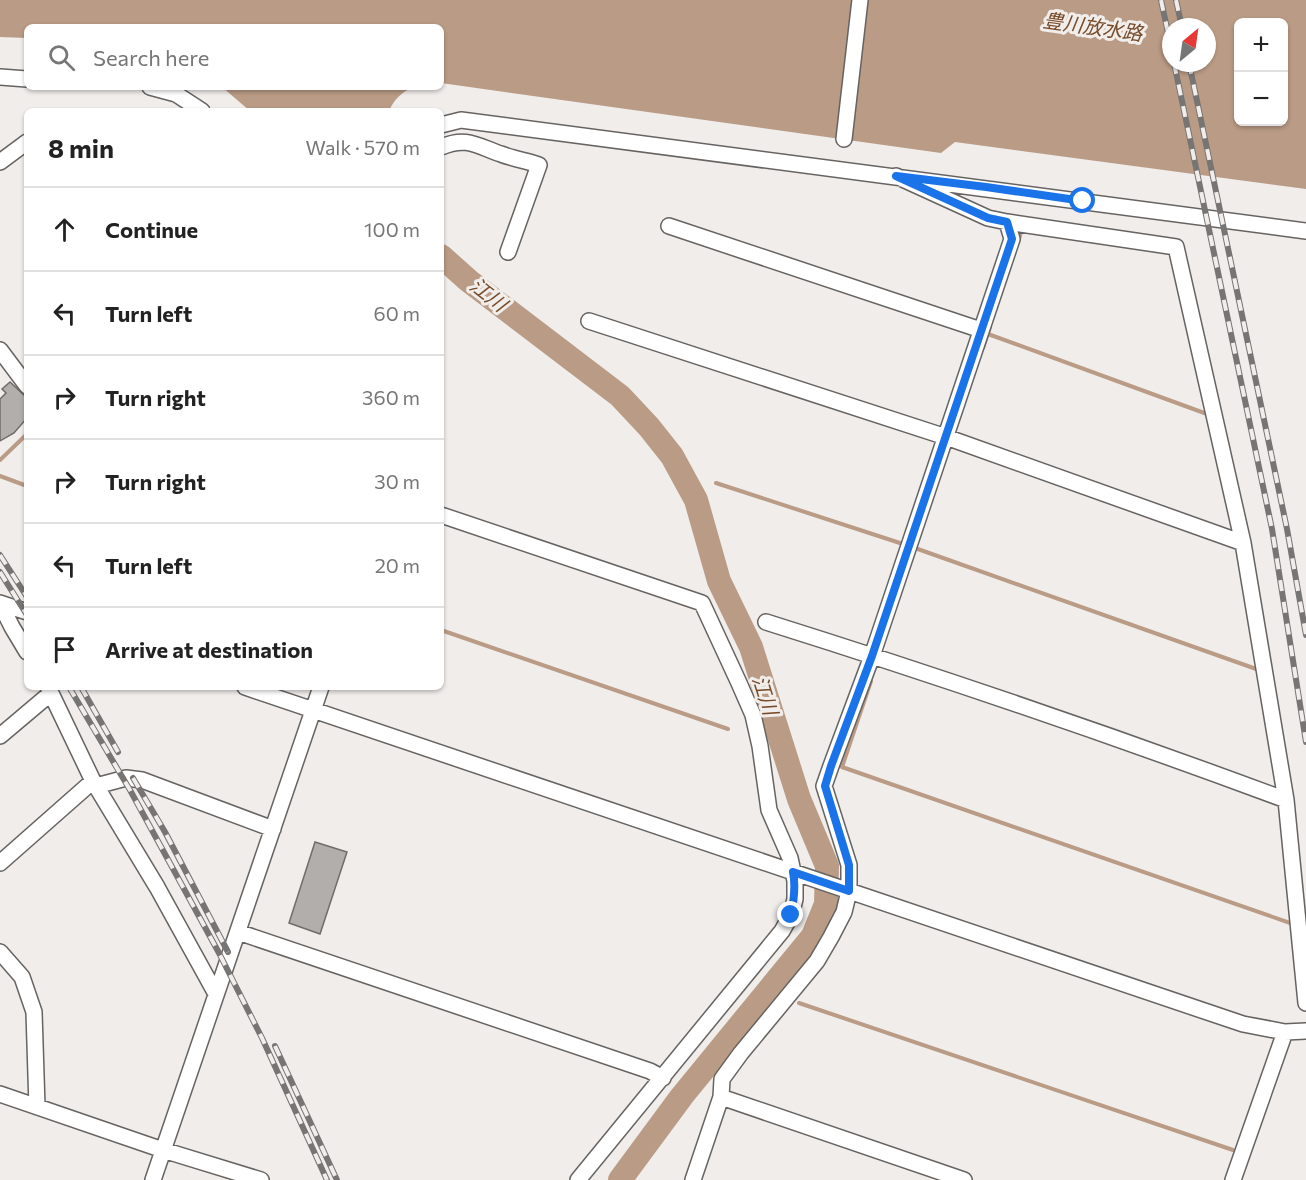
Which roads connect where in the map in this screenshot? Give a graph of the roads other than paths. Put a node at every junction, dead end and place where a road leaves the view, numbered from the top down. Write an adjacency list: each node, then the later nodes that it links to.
1 (860, 0): 7 (street)
2 (0, 77): 3 (street)
3 (24, 79)
4 (161, 90): 5 (street)
5 (197, 108)
6 (444, 124): 11 (street)
7 (844, 139)
8 (24, 144): 10 (street)
9 (444, 146): 15 (street)
10 (0, 162)
11 (896, 176): 12 (street); 14 (street)
12 (1007, 222): 17 (street); 22 (street)
13 (669, 226): 17 (street)
14 (1306, 231)
15 (508, 252)
16 (590, 321): 20 (street)
17 (981, 330): 20 (street)
18 (0, 350): 19 (street)
19 (24, 382)
20 (946, 437): 22 (street); 28 (street)
21 (444, 516): 38 (street)
22 (1243, 543): 35 (street)
23 (0, 603): 24 (street); 26 (street)
24 (24, 611)
25 (766, 622): 28 (street)
26 (6, 630): 27 (street)
27 (24, 649)
28 (872, 656): 35 (street); 39 (street)
29 (50, 690): 33 (street); 34 (street)
30 (254, 690): 32 (street)
31 (320, 690): 32 (street)
32 (314, 710): 36 (street); 38 (street)
33 (0, 736)
34 (95, 783): 36 (street); 37 (street); 42 (street)
35 (1286, 800): 43 (street)
36 (273, 829): 40 (street)
37 (0, 862)
38 (797, 873): 39 (street); 46 (street)
39 (847, 890): 45 (street); 48 (street)
40 (238, 932): 42 (street); 46 (street)
41 (0, 952): 49 (street)
42 (216, 994): 50 (street)
43 (1306, 1003)
44 (1306, 1031): 45 (street)
45 (1285, 1032): 56 (street)
46 (663, 1078): 53 (street)
47 (0, 1094): 49 (street)
48 (721, 1097): 54 (street); 55 (street)
49 (38, 1107): 50 (street)
50 (163, 1150): 51 (street); 52 (street)
51 (153, 1180)
52 (261, 1180)
53 (578, 1180)
54 (693, 1180)
55 (964, 1180)
56 (1233, 1180)

